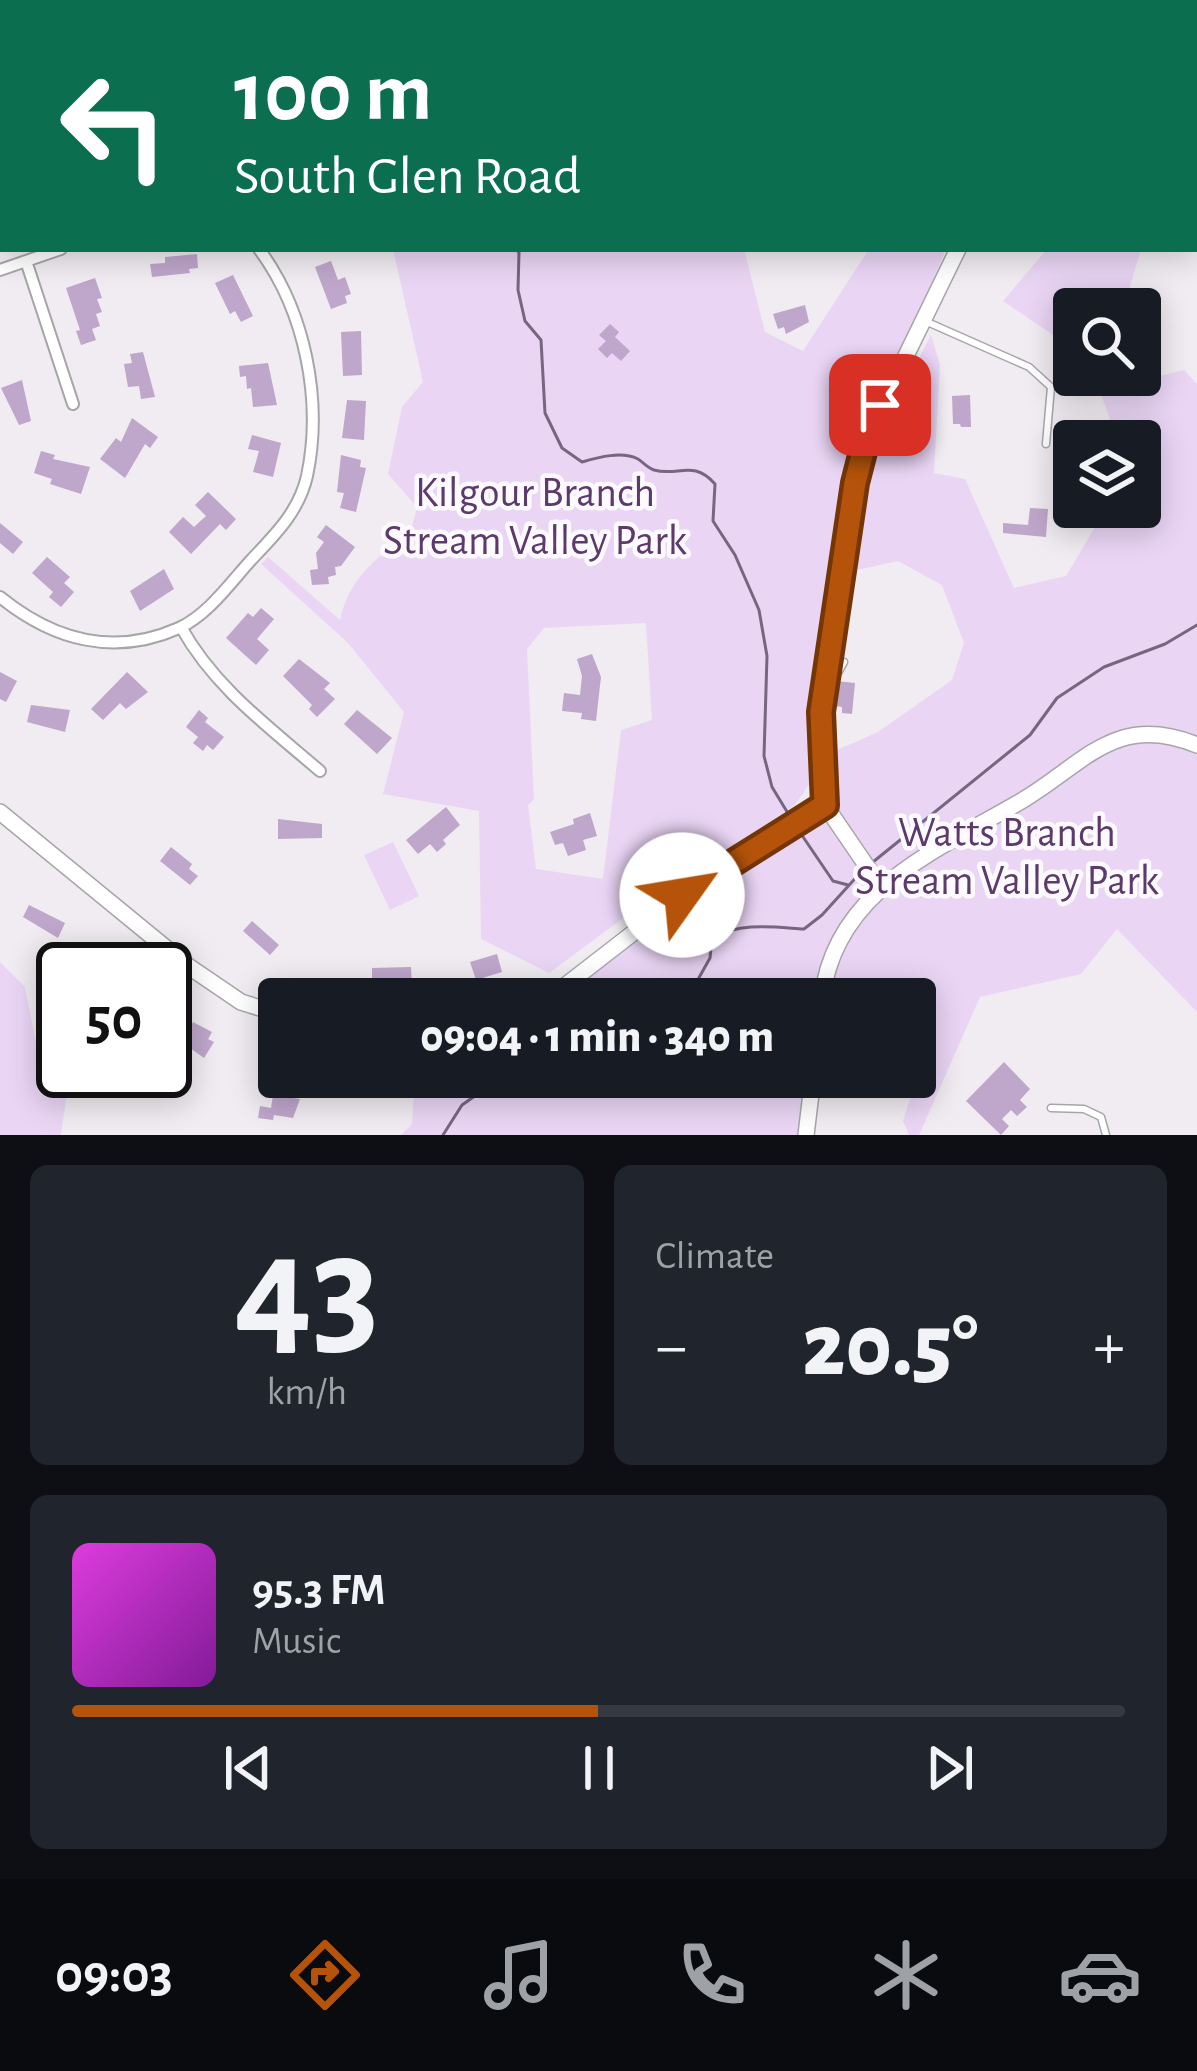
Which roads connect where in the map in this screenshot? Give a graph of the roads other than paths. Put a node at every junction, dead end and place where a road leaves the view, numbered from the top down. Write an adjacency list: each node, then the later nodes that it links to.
1 (52, 252): 4 (street)
2 (261, 252): 10 (street)
3 (957, 252): 6 (main road)
4 (26, 261): 5 (street); 7 (street)
5 (0, 270)
6 (925, 321): 8 (lane); 12 (main road)
7 (74, 404)
8 (1046, 444)
9 (0, 598): 10 (street)
10 (182, 627): 14 (street)
11 (844, 662): 12 (lane)
12 (827, 673): 15 (main road)
13 (1197, 745): 17 (main road)
14 (320, 771)
15 (825, 805): 17 (main road); 18 (main road)
16 (0, 812): 20 (main road)
17 (876, 882): 19 (main road)
18 (575, 978)
19 (826, 978)
20 (258, 1007)
21 (810, 1098): 23 (main road)
22 (1051, 1108): 24 (lane)
23 (806, 1135)
24 (1106, 1135)

